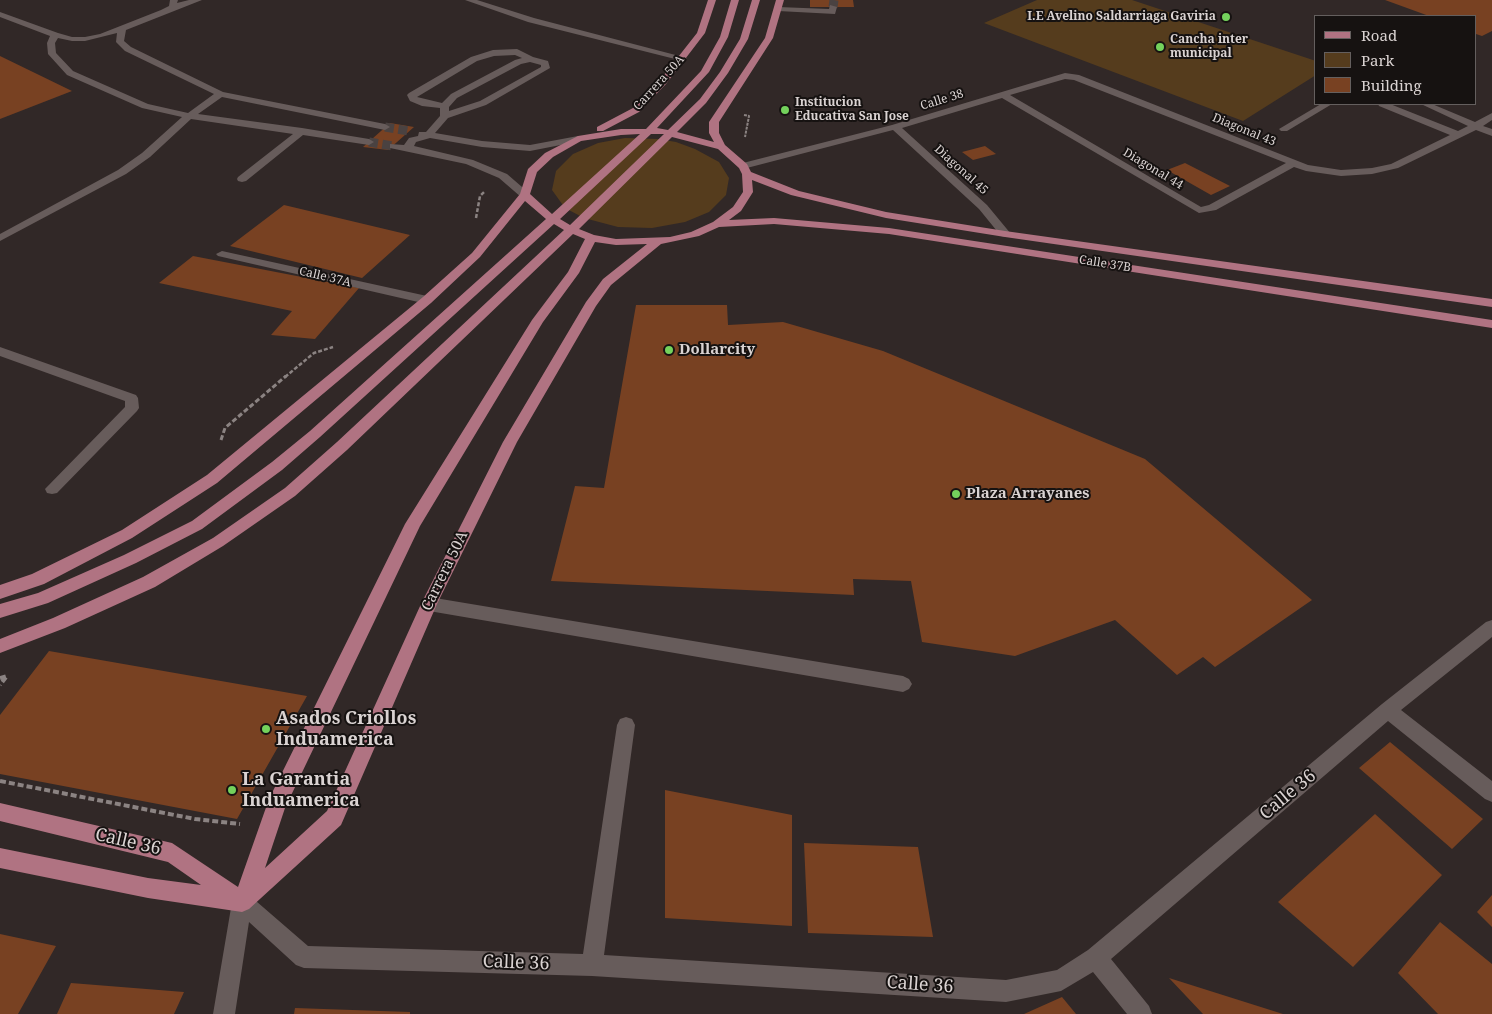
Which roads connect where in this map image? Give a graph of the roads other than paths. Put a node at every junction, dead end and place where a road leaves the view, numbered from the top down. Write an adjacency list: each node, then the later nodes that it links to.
1 (198, 0): 4 (street)
2 (469, 0): 12 (street)
3 (712, 0): 12 (main road, Carrera 50A)
4 (173, 4): 10 (street)
5 (779, 4): 8 (street); 34 (main road)
6 (734, 5): 53 (main road)
7 (754, 6): 55 (main road)
8 (834, 7)
9 (0, 14): 11 (street)
10 (122, 28): 11 (street); 14 (street)
11 (55, 35): 20 (street)
12 (683, 58): 31 (main road, Carrera 50A)
13 (530, 59): 19 (street); 19 (street); 19 (street)
14 (220, 94): 20 (street); 23 (street)
15 (1003, 95): 24 (street, Calle 38); 36 (street, Diagonal 43); 36 (street, Diagonal 44)
16 (1324, 105): 25 (street)
17 (1385, 105): 29 (street)
18 (1427, 105): 22 (street)
19 (444, 111): 30 (street)
20 (190, 116): 26 (street); 42 (street)
21 (1492, 116): 22 (street, Diagonal 43)
22 (1476, 126): 28 (street); 29 (street, Diagonal 43)
23 (385, 127)
24 (895, 128): 37 (street, Calle 38); 41 (street, Diagonal 45)
25 (1284, 129)
26 (302, 131): 32 (street); 38 (street)
27 (409, 131): 30 (street)
28 (1492, 133)
29 (1459, 134): 36 (street, Diagonal 43)
30 (428, 136): 31 (street); 35 (street)
31 (578, 138): 34 (main road); 39 (main road)
32 (369, 142)
33 (393, 146): 35 (street)
34 (721, 147): 37 (main road, Calle 37B)
35 (411, 149): 39 (street)
36 (1294, 163)
37 (745, 170): 40 (main road); 41 (main road, Calle 37B)
38 (242, 179)
39 (524, 196): 43 (main road); 46 (main road)
40 (717, 224): 44 (main road); 48 (main road, Calle 37B)
41 (1005, 234): 47 (main road, Calle 37B)
42 (0, 238)
43 (591, 238): 44 (main road); 62 (main road)
44 (657, 242): 52 (main road, Carrera 50A)
45 (222, 254): 46 (street, Calle 37A)
46 (427, 300): 51 (main road)
47 (1492, 303)
48 (1492, 324)
49 (0, 351): 50 (street)
50 (52, 489)
51 (0, 592)
52 (429, 604): 56 (street); 62 (main road, Carrera 50A)
53 (0, 611)
54 (1492, 627): 57 (street, Calle 36)
55 (0, 646)
56 (903, 684)
57 (1388, 710): 59 (street); 63 (street, Calle 36)
58 (626, 725): 64 (street)
59 (1492, 793)
60 (0, 812): 62 (main road, Calle 36)
61 (0, 858): 62 (main road)
62 (242, 902): 64 (street, Calle 36); 65 (street)
63 (1096, 958): 64 (street, Calle 36); 66 (street)
64 (592, 965)
65 (224, 1014)
66 (1141, 1014)

